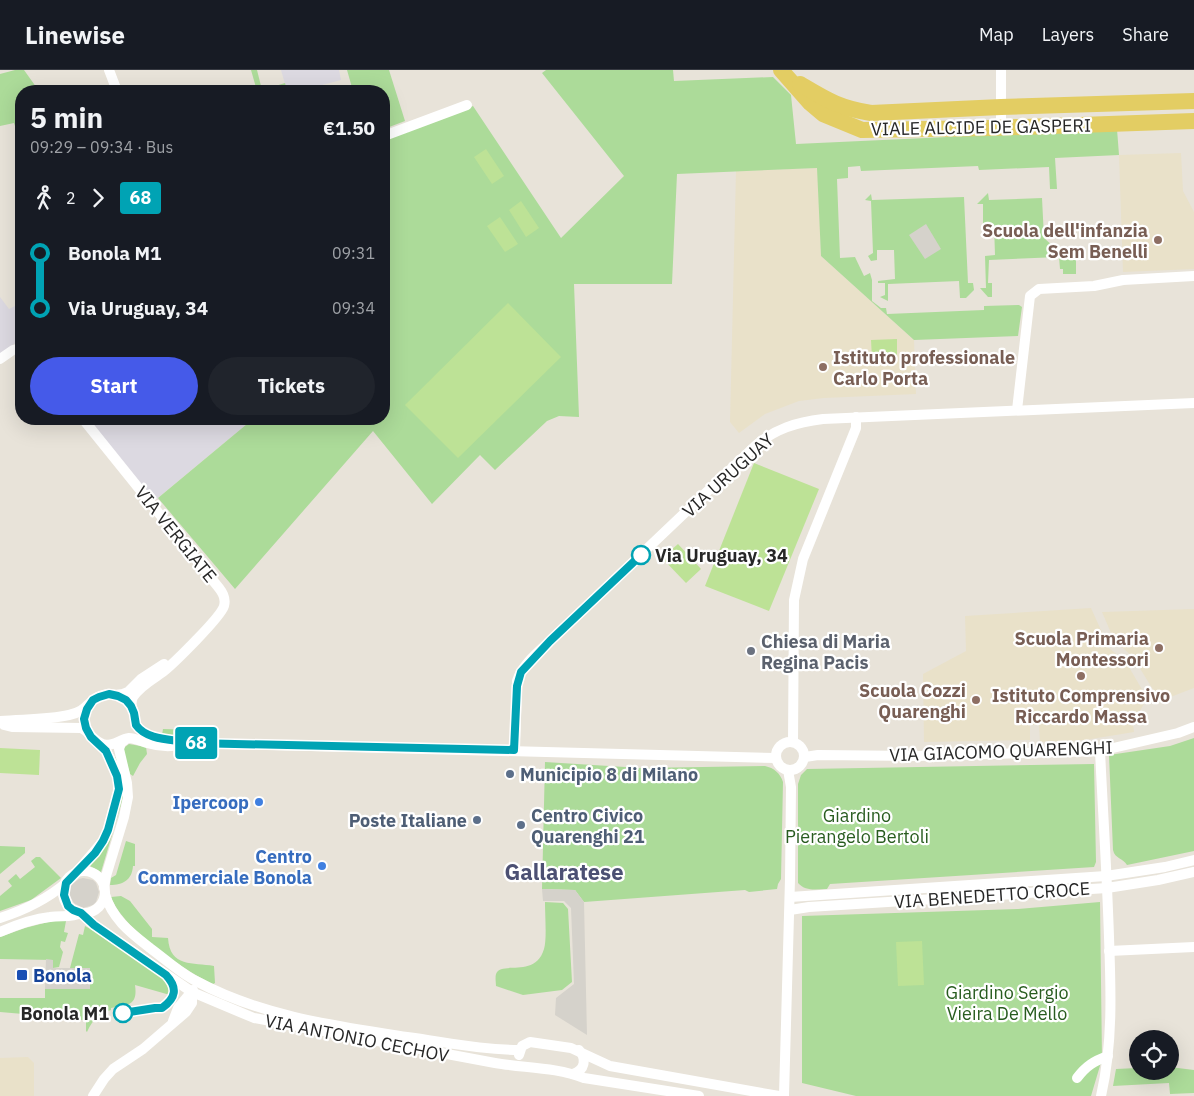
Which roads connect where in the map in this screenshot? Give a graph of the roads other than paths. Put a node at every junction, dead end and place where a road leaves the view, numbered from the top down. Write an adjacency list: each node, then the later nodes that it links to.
1 (109, 70): 4 (street)
2 (1001, 70): 7 (street)
3 (783, 72): 7 (main road, VIALE ALCIDE DE GASPERI); 9 (main road, VIALE ALCIDE DE GASPERI)
4 (115, 85)
5 (1194, 101): 7 (main road, VIALE ALCIDE DE GASPERI)
6 (467, 104): 10 (street)
7 (1001, 107): 9 (street)
8 (1194, 121): 9 (main road, VIALE ALCIDE DE GASPERI)
9 (1001, 128)
10 (390, 134)
11 (1194, 276): 15 (street)
12 (15, 350): 13 (street)
13 (0, 359)
14 (1194, 403): 15 (street, VIA URUGUAY)
15 (1017, 410): 16 (street, VIA URUGUAY)
16 (856, 417): 28 (street); 30 (street, VIA URUGUAY)
17 (88, 425): 18 (street, VIA VERGIATE)
18 (185, 650): 19 (street, VIA VERGIATE); 21 (street, VIA VERGIATE)
19 (115, 695): 20 (street); 21 (street)
20 (90, 704): 23 (street); 25 (street)
21 (132, 708): 22 (street)
22 (135, 720): 26 (street); 29 (street)
23 (0, 722): 25 (street)
24 (1194, 727): 31 (street, VIA GIACOMO QUARENGHI)
25 (88, 732): 27 (street)
26 (124, 740): 27 (street); 29 (street); 41 (street)
27 (96, 741): 37 (street)
28 (793, 742): 32 (street); 33 (street)
29 (192, 743): 30 (street)
30 (514, 750): 33 (street)
31 (1100, 751): 32 (street, VIA GIACOMO QUARENGHI); 38 (street)
32 (805, 757): 34 (street)
33 (776, 758): 34 (street)
34 (788, 770): 42 (street)
35 (1194, 860): 38 (street, VIA BENEDETTO CROCE)
36 (1194, 872): 40 (street, VIA BENEDETTO CROCE)
37 (75, 874): 39 (street); 41 (street)
38 (1106, 876): 40 (street); 42 (street, VIA BENEDETTO CROCE)
39 (66, 883): 44 (street); 45 (street)
40 (1107, 888): 43 (street, VIA BENEDETTO CROCE); 48 (street)
41 (105, 891): 44 (street); 49 (street, VIA ANTONIO CECHOV)
42 (790, 897): 43 (street)
43 (790, 910): 60 (street)
44 (81, 913): 46 (street); 50 (street, VIA ANTONIO CECHOV)
45 (0, 918)
46 (0, 932)
47 (1194, 947): 48 (street)
48 (1109, 951): 53 (street)
49 (197, 982): 50 (street); 51 (street, VIA ANTONIO CECHOV)
50 (192, 992): 54 (street, VIA ANTONIO CECHOV); 57 (street)
51 (520, 1050): 52 (street, VIA ANTONIO CECHOV); 54 (street)
52 (578, 1050): 55 (street); 59 (street, VIA ANTONIO CECHOV)
53 (1108, 1056): 56 (street); 61 (street)
54 (526, 1066): 55 (street, VIA ANTONIO CECHOV)
55 (574, 1074): 58 (street, VIA ANTONIO CECHOV)
56 (1077, 1078)
57 (93, 1096)
58 (700, 1096)
59 (779, 1096)
60 (784, 1096)
61 (1101, 1096)

